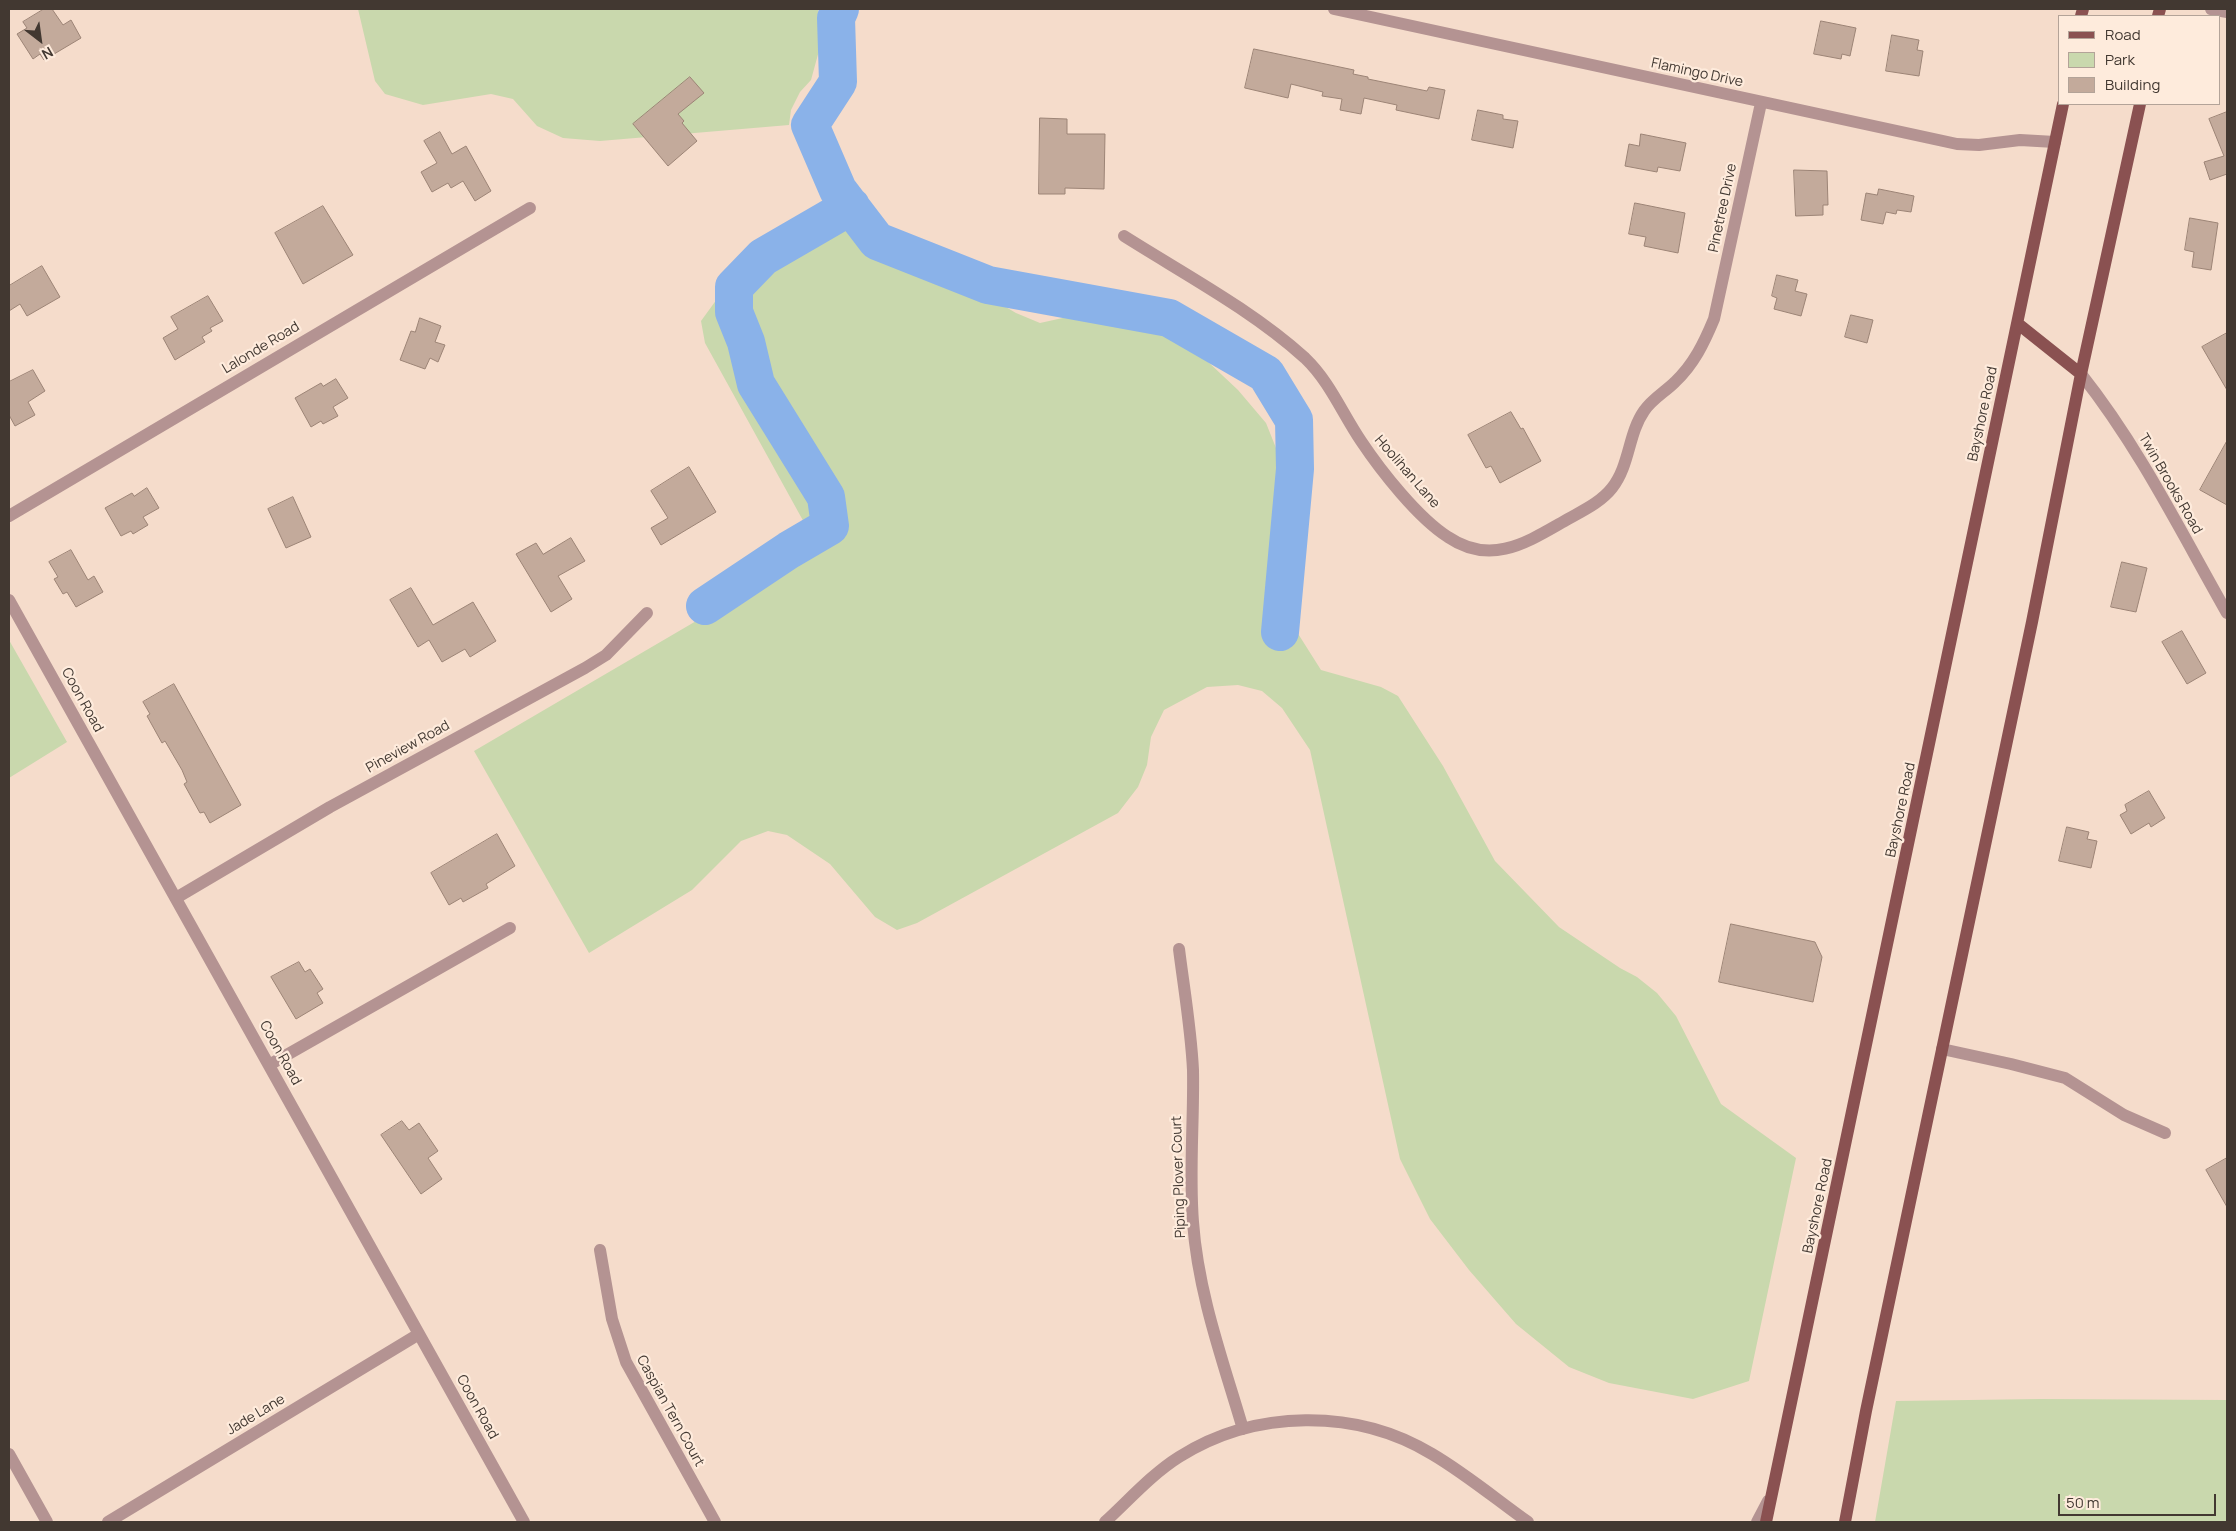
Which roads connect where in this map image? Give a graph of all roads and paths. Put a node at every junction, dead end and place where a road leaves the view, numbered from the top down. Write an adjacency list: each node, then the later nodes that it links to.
1 (1334, 9): 4 (street, Flamingo Drive)
2 (2211, 9): 3 (street)
3 (2227, 12)
4 (1761, 103): 7 (street, Flamingo Drive); 10 (street, Pinetree Drive)
5 (2063, 105): 7 (main road, Bayshore Road)
6 (2140, 105): 12 (main road)
7 (2055, 142): 11 (main road, Bayshore Road)
8 (530, 208): 13 (street, Lalonde Road)
9 (1124, 236): 10 (street, Hoolihan Lane)
10 (1714, 319)
11 (2017, 323): 12 (main road); 27 (main road, Bayshore Road)
12 (2081, 374): 15 (street, Twin Brooks Road); 20 (main road)
13 (9, 516)
14 (9, 600): 17 (street, Coon Road)
15 (2227, 613)
16 (647, 614): 17 (street, Pineview Road)
17 (176, 898): 21 (street, Coon Road)
18 (510, 928): 21 (street)
19 (1179, 949): 25 (street, Piping Plover Court)
20 (1942, 1050): 22 (street); 36 (main road)
21 (269, 1066): 24 (street, Coon Road)
22 (2165, 1133)
23 (600, 1250): 31 (street, Caspian Tern Court)
24 (419, 1334): 29 (street, Jade Lane); 30 (street, Coon Road)
25 (1243, 1429): 32 (street); 33 (street)
26 (9, 1454): 28 (street)
27 (1772, 1494): 34 (street); 35 (main road, Bayshore Road)
28 (47, 1522)
29 (108, 1522)
30 (524, 1522)
31 (715, 1522)
32 (1105, 1522)
33 (1528, 1522)
34 (1757, 1522)
35 (1766, 1522)
36 (1844, 1522)

